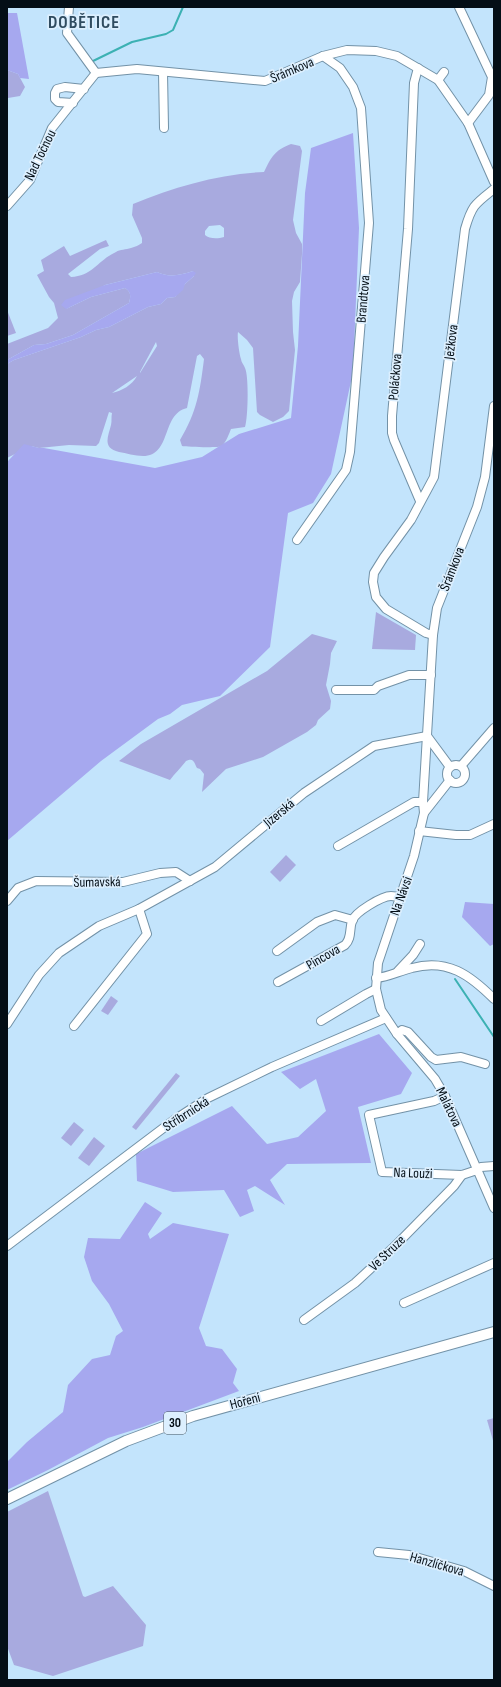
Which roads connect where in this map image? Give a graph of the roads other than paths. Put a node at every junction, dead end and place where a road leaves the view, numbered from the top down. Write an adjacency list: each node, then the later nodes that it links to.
1 (69, 7): 7 (street)
2 (459, 7): 9 (street)
3 (323, 56): 4 (street, Šrámkova); 5 (street, Šrámkova); 19 (street, Brandtova)
4 (418, 68): 8 (street, Šrámkova); 18 (street, Poláčkova)
5 (163, 72): 7 (street, Šrámkova); 13 (street)
6 (444, 72): 8 (street)
7 (96, 73): 10 (street, Nad Točnou)
8 (438, 80): 12 (street, Šrámkova)
9 (493, 80): 12 (street)
10 (84, 90): 11 (street, Nad Točnou); 11 (street)
11 (73, 103): 16 (street, Nad Točnou)
12 (468, 123): 14 (street, Šrámkova)
13 (164, 128)
14 (494, 182)
15 (494, 189): 18 (street, Ježkova)
16 (7, 206)
17 (494, 406): 20 (street, Šrámkova)
18 (420, 502): 20 (street)
19 (297, 540)
20 (433, 635): 21 (street, Šrámkova)
21 (430, 675): 22 (street); 24 (street, Šrámkova)
22 (336, 690)
23 (494, 728): 25 (street)
24 (427, 736): 26 (street); 28 (street, Šrámkova); 33 (street, Jizerská)
25 (461, 766): 26 (street); 27 (street)
26 (450, 767): 27 (street)
27 (450, 780): 29 (street, Na Návsi)
28 (423, 802): 29 (street, Šrámkova); 32 (street)
29 (424, 813): 31 (street, Na Návsi)
30 (494, 824): 31 (street)
31 (419, 831): 34 (street, Na Návsi)
32 (338, 846)
33 (190, 881): 35 (street, Šumavská); 36 (street, Jizerská)
34 (401, 898): 37 (street); 41 (street, Na Návsi)
35 (7, 901)
36 (139, 909): 47 (street, Jizerská); 48 (street)
37 (353, 920): 39 (street); 42 (street, Pincova)
38 (420, 944): 40 (street)
39 (277, 951)
40 (398, 972): 41 (street); 44 (street)
41 (376, 978): 43 (street, Na Návsi)
42 (278, 982)
43 (376, 989): 45 (street, Na Návsi); 46 (street)
44 (494, 999)
45 (386, 1018): 49 (street, Malátova); 56 (street, Stříbrnická)
46 (321, 1021)
47 (7, 1024)
48 (74, 1026)
49 (397, 1034): 50 (street); 51 (street, Malátova)
50 (485, 1064)
51 (445, 1096): 53 (street, Malátova); 54 (street, Na Louži)
52 (494, 1166): 53 (street, Na Louži)
53 (479, 1168): 54 (street, Na Louži); 55 (street, Malátova)
54 (462, 1175): 59 (street, Ve Struze)
55 (494, 1208)
56 (7, 1246)
57 (494, 1263): 58 (street)
58 (404, 1303)
59 (304, 1320)
60 (494, 1332): 61 (main road, Hoření / 30)
61 (7, 1499)
62 (378, 1552): 63 (street, Hanzlíčkova)
63 (494, 1586)

